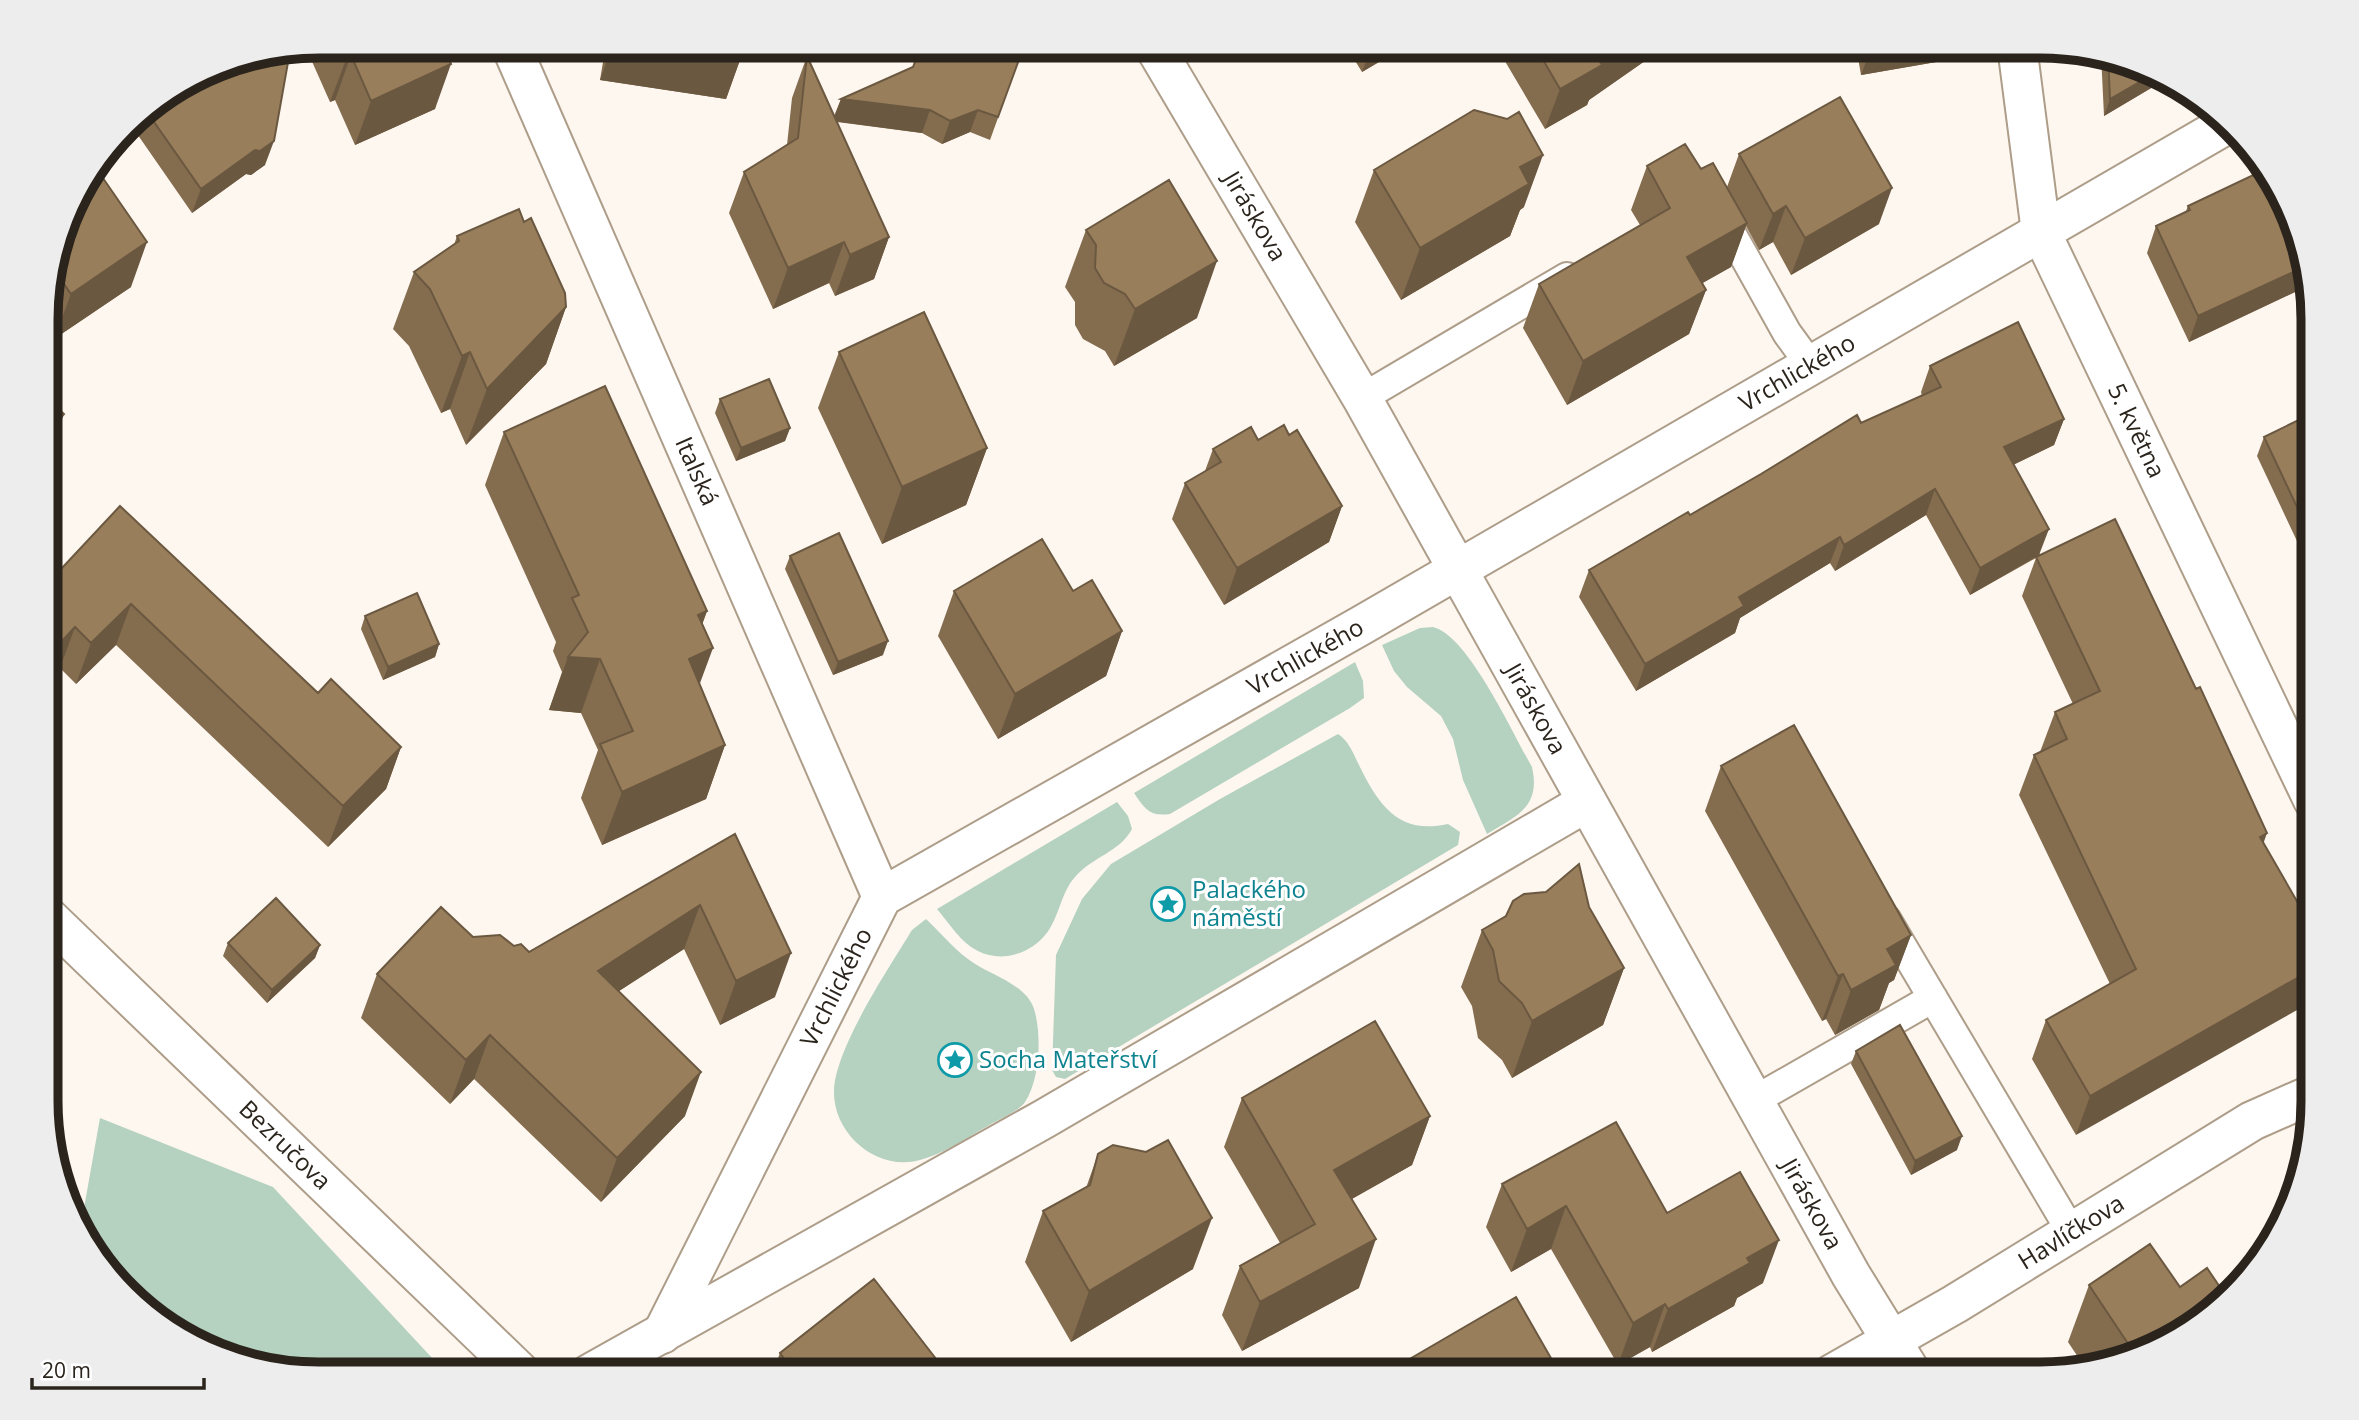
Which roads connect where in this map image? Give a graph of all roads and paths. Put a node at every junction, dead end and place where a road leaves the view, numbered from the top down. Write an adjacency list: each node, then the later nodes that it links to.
1 (516, 58): 14 (street, Italská)
2 (1161, 58): 9 (street, Jiráskova)
3 (2019, 58): 6 (street, 5. května)
4 (2219, 129): 6 (street, Vrchlického)
5 (1711, 198): 8 (lane)
6 (2041, 232): 8 (street, Vrchlického); 11 (street, 5. května)
7 (1593, 261): 9 (lane)
8 (1811, 366): 10 (street, Vrchlického)
9 (1362, 398): 10 (street, Jiráskova)
10 (1457, 570): 12 (street, Jiráskova); 14 (street, Vrchlického)
11 (2301, 749)
12 (1587, 802): 18 (street, Jiráskova); 20 (street)
13 (1873, 896): 16 (lane)
14 (882, 897): 20 (street, Vrchlického)
15 (58, 927): 22 (street, Bezručova)
16 (1933, 998): 18 (lane); 19 (lane)
17 (2301, 1099): 19 (street, Havlíčkova)
18 (1755, 1100): 21 (street, Jiráskova)
19 (2073, 1233): 21 (street, Havlíčkova)
20 (662, 1334): 23 (street)
21 (1891, 1340): 24 (street, Havlíčkova); 25 (street, Jiráskova)
22 (510, 1362)
23 (611, 1362)
24 (1853, 1362)
25 (1905, 1362)

